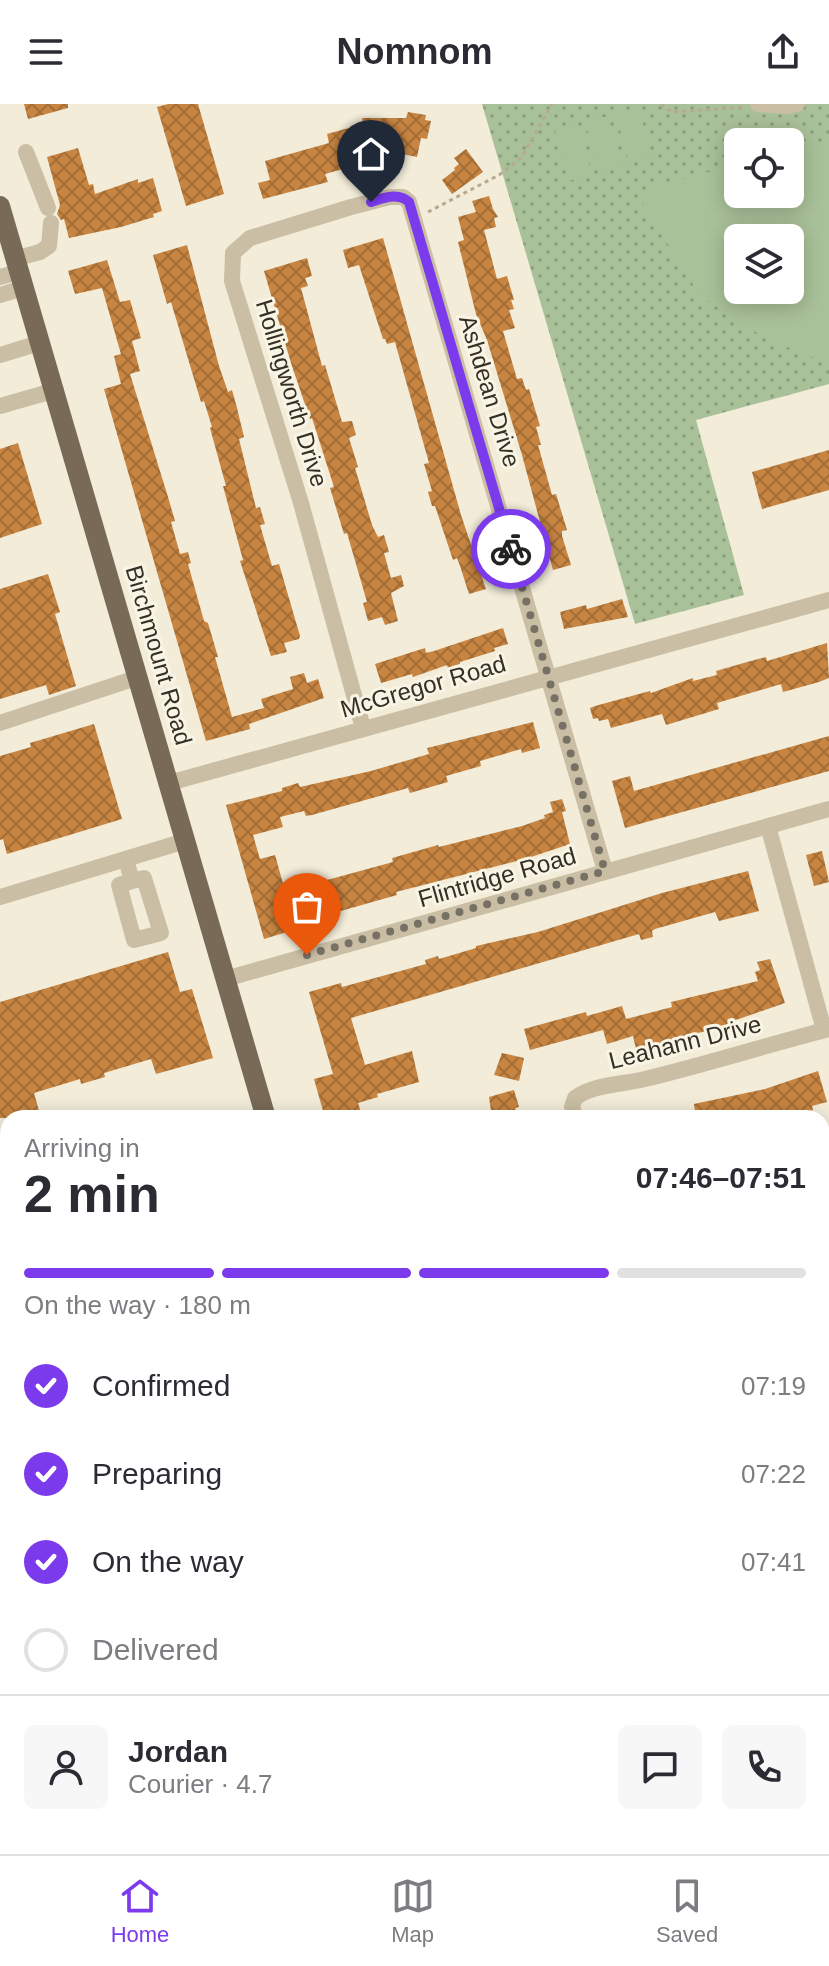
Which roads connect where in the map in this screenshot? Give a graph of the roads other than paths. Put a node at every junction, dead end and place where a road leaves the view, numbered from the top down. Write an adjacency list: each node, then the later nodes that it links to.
1 (797, 104): 2 (street)
2 (751, 106)
3 (26, 152): 6 (street)
4 (409, 202): 13 (street, Ashdean Drive); 16 (street, Hollingworth Drive)
5 (0, 206): 6 (main road, Birchmount Road)
6 (14, 274): 7 (street); 8 (main road, Birchmount Road)
7 (0, 295)
8 (39, 343): 9 (street); 10 (main road, Birchmount Road)
9 (0, 355)
10 (56, 390): 11 (street); 14 (main road, Birchmount Road)
11 (0, 406)
12 (829, 600): 13 (street, McGregor Road)
13 (548, 676): 16 (street, McGregor Road); 22 (street, Ashdean Drive)
14 (139, 677): 15 (street); 17 (main road, Birchmount Road)
15 (0, 723)
16 (363, 728): 17 (street, McGregor Road)
17 (169, 783): 20 (main road, Birchmount Road)
18 (829, 809): 19 (street, Flintridge Road)
19 (768, 826): 22 (street, Flintridge Road); 26 (street)
20 (185, 841): 21 (street); 25 (main road, Birchmount Road)
21 (126, 859): 23 (street); 24 (street)
22 (605, 871): 25 (street, Flintridge Road)
23 (132, 881)
24 (0, 897)
25 (225, 979): 27 (main road, Birchmount Road)
26 (826, 1030): 28 (street, Leahann Drive)
27 (264, 1110)
28 (573, 1110)

